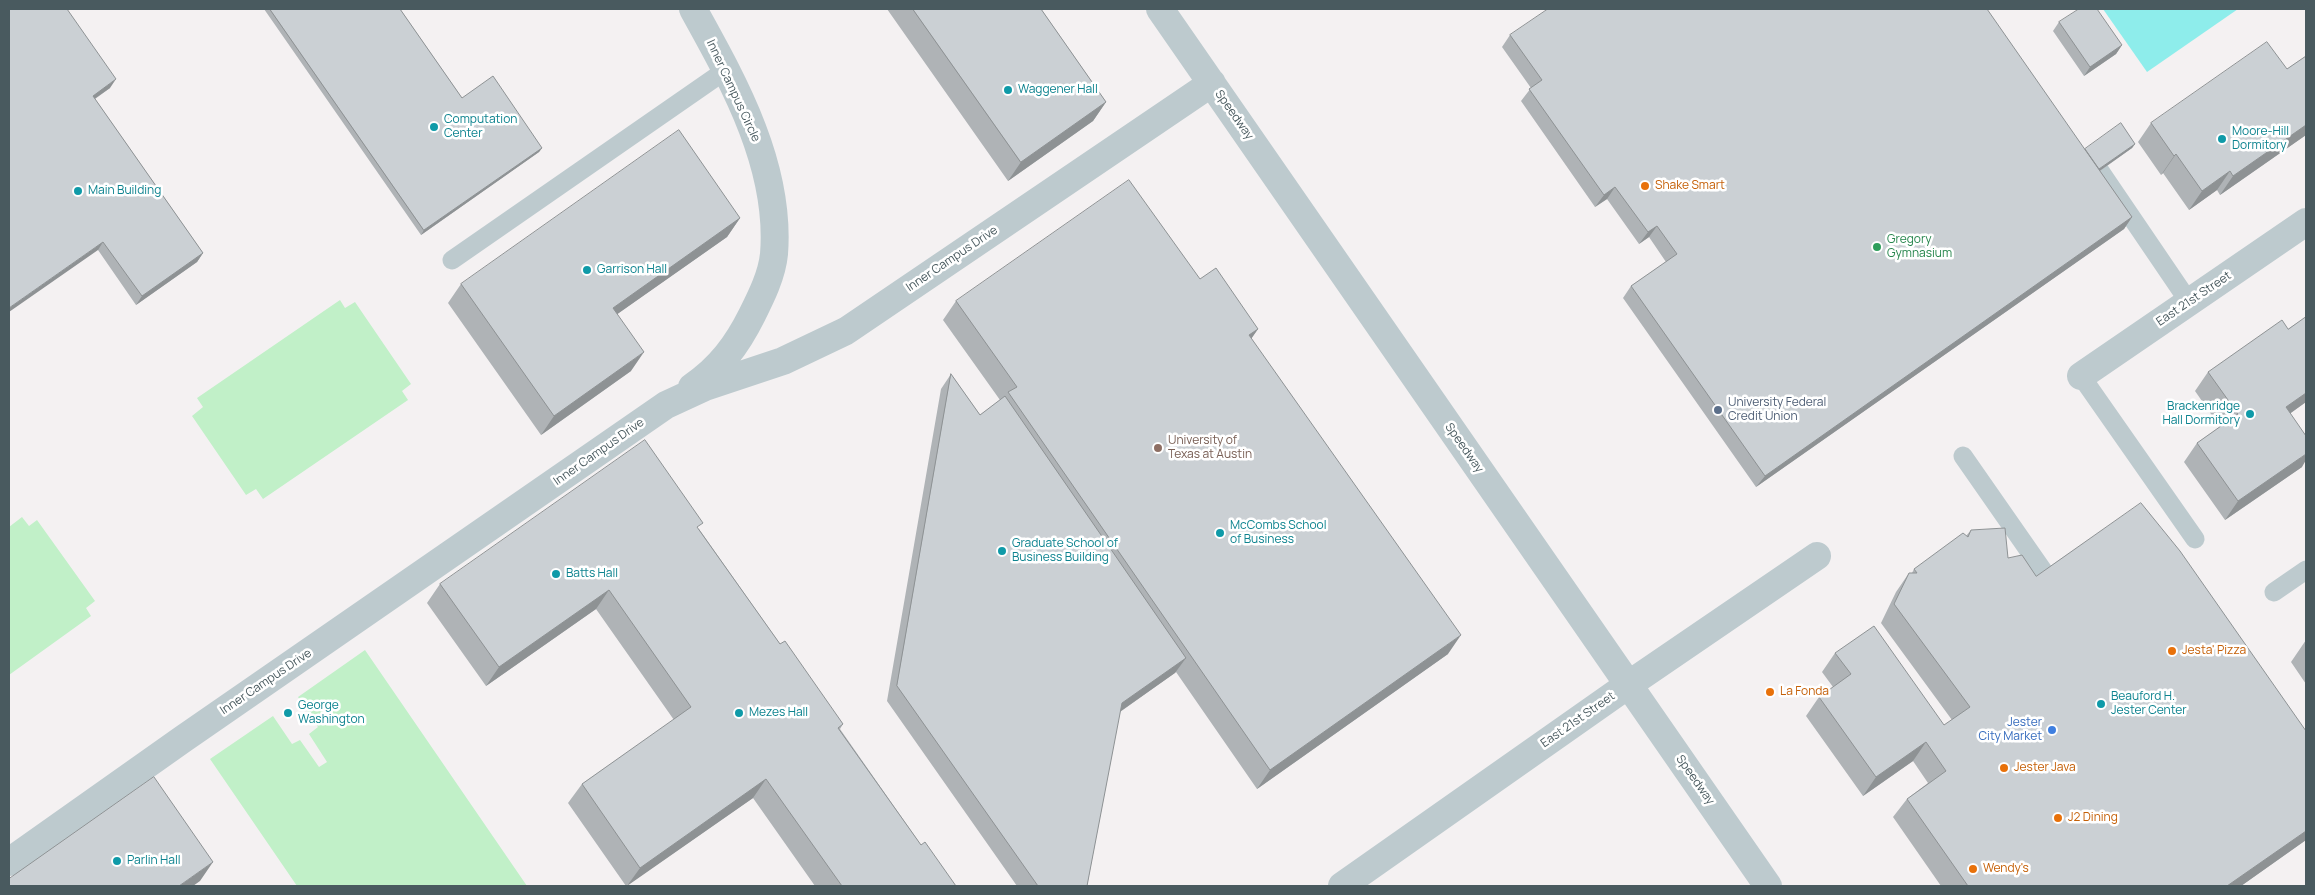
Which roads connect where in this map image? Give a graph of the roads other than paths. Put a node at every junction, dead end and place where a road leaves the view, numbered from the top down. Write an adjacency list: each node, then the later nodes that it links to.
1 (693, 9): 3 (street, Inner Campus Circle)
2 (1160, 9): 4 (street, Speedway)
3 (726, 70): 7 (lane); 10 (street, Inner Campus Circle)
4 (1212, 83): 10 (street, Inner Campus Drive); 17 (street, Speedway)
5 (2100, 171): 8 (lane)
6 (2306, 222): 8 (street, East 21st Street)
7 (452, 260)
8 (2189, 302): 9 (street, East 21st Street)
9 (2081, 376): 12 (lane)
10 (666, 405): 18 (street, Inner Campus Drive)
11 (1963, 456): 15 (lane)
12 (2195, 539)
13 (1816, 556): 17 (street, East 21st Street)
14 (2306, 570): 16 (lane)
15 (2048, 578)
16 (2274, 592)
17 (1628, 685): 19 (street, East 21st Street); 20 (street, Speedway)
18 (9, 862)
19 (1342, 886)
20 (1768, 886)

